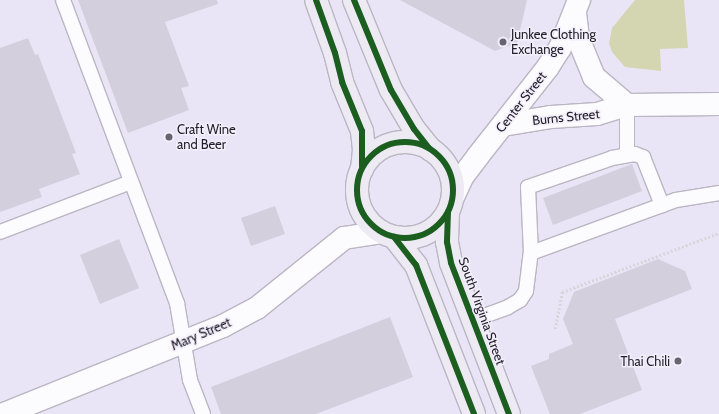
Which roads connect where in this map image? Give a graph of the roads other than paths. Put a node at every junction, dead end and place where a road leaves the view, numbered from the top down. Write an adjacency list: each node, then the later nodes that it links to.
1 (63, 0): 11 (lane)
2 (316, 0): 10 (main road)
3 (354, 0): 8 (main road)
4 (577, 6): 6 (street); 7 (street, Center Street)
5 (719, 104): 6 (street, Burns Street)
6 (628, 105): 7 (street, Burns Street); 9 (lane)
7 (503, 125): 13 (street, Center Street)
8 (431, 150): 10 (main road); 13 (main road)
9 (627, 153): 14 (lane); 17 (lane)
10 (362, 170): 16 (main road)
11 (131, 182): 15 (lane); 19 (lane)
12 (719, 193): 14 (lane)
13 (451, 205): 16 (main road); 18 (main road, South Virginia Street)
14 (662, 205): 17 (lane)
15 (0, 232)
16 (388, 235): 19 (street, Mary Street); 22 (main road)
17 (531, 253): 18 (lane)
18 (473, 320): 23 (main road, South Virginia Street)
19 (185, 341): 20 (street, Mary Street); 21 (lane)
20 (4, 414)
21 (203, 414)
22 (474, 414)
23 (509, 414)

